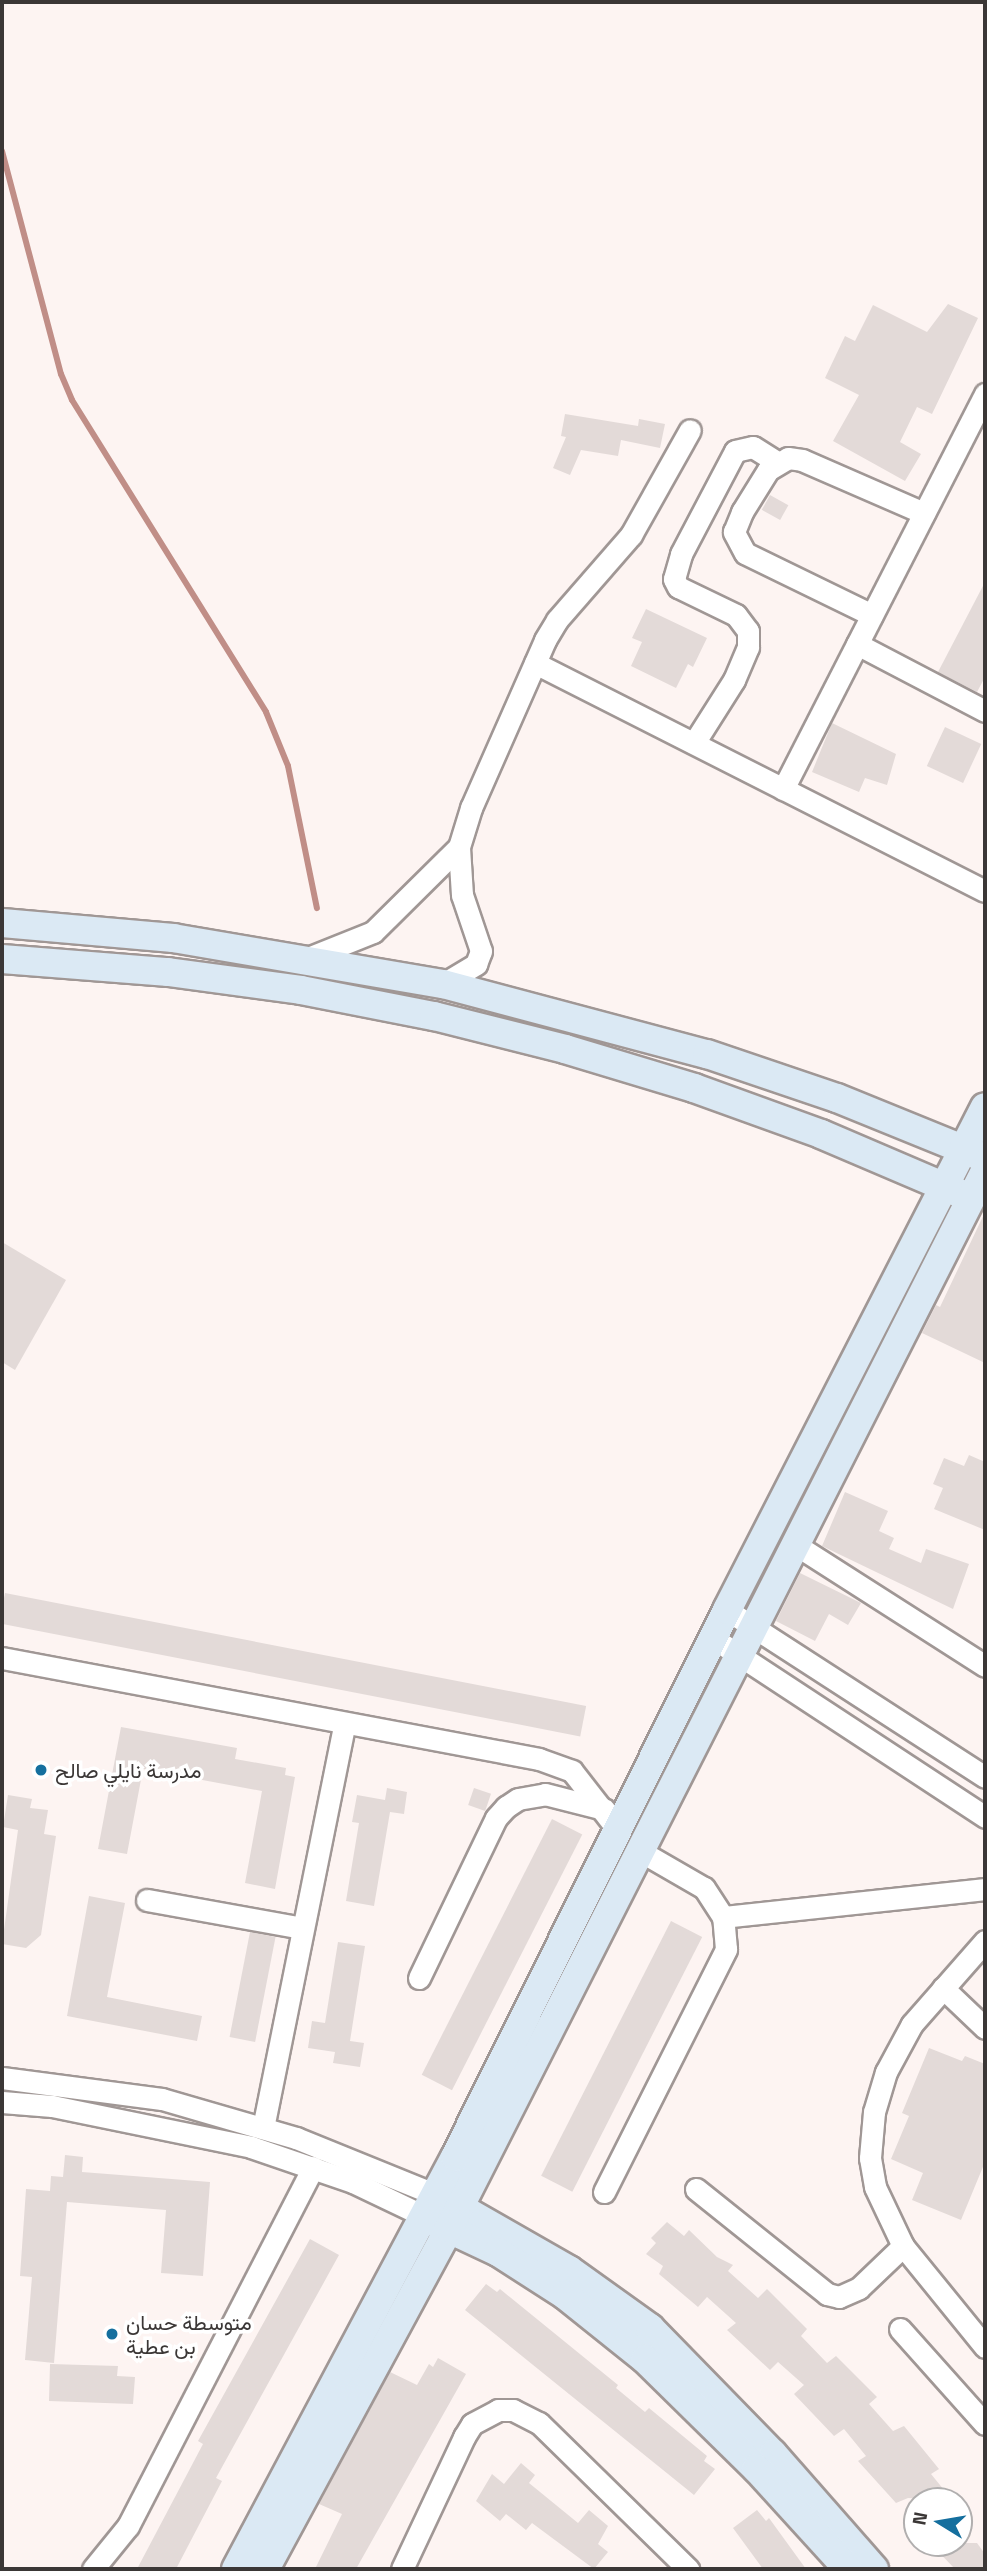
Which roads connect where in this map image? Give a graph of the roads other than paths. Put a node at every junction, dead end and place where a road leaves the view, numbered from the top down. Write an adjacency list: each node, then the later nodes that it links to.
1 (985, 394): 4 (street)
2 (690, 430): 7 (street)
3 (777, 462): 4 (street); 5 (street); 9 (street)
4 (924, 513): 5 (street)
5 (872, 615): 6 (street)
6 (857, 644): 8 (street); 10 (street)
7 (535, 663): 9 (street); 11 (street)
8 (985, 711)
9 (694, 743): 10 (street)
10 (783, 789): 12 (street)
11 (459, 847): 14 (street); 16 (street)
12 (985, 891)
13 (2, 923): 14 (main road)
14 (308, 958): 16 (main road)
15 (2, 959): 20 (main road)
16 (443, 984): 18 (main road)
17 (985, 1107): 18 (main road)
18 (975, 1154): 20 (main road)
19 (985, 1171): 21 (main road)
20 (945, 1187): 21 (main road); 23 (main road)
21 (979, 1201): 22 (main road)
22 (796, 1545): 24 (main road); 28 (street)
23 (727, 1610): 24 (street); 25 (main road)
24 (753, 1626): 26 (main road); 30 (street)
25 (713, 1638): 26 (street); 32 (main road)
26 (738, 1654): 31 (street); 33 (main road)
27 (2, 1658): 29 (street)
28 (985, 1665)
29 (344, 1725): 32 (street); 37 (street)
30 (985, 1777)
31 (985, 1817)
32 (611, 1820): 39 (street); 48 (main road)
33 (640, 1850): 36 (street); 49 (main road)
34 (985, 1889): 36 (street)
35 (147, 1900): 37 (street)
36 (723, 1917): 47 (street)
37 (303, 1928): 44 (street)
38 (985, 1941): 40 (street)
39 (419, 1978)
40 (943, 1988): 41 (street); 50 (street)
41 (985, 2028)
42 (2, 2078): 44 (street)
43 (2, 2102): 45 (street)
44 (263, 2128): 48 (street)
45 (313, 2167): 48 (street); 54 (street)
46 (696, 2189): 50 (street)
47 (604, 2192)
48 (429, 2205): 49 (main road); 55 (main road)
49 (454, 2217): 56 (main road); 59 (main road); 60 (main road)
50 (903, 2246): 52 (street)
51 (900, 2329): 53 (street)
52 (985, 2347)
53 (985, 2424)
54 (93, 2569)
55 (236, 2569)
56 (265, 2569)
57 (402, 2569): 58 (street)
58 (688, 2569)
59 (848, 2569)
60 (874, 2569)

